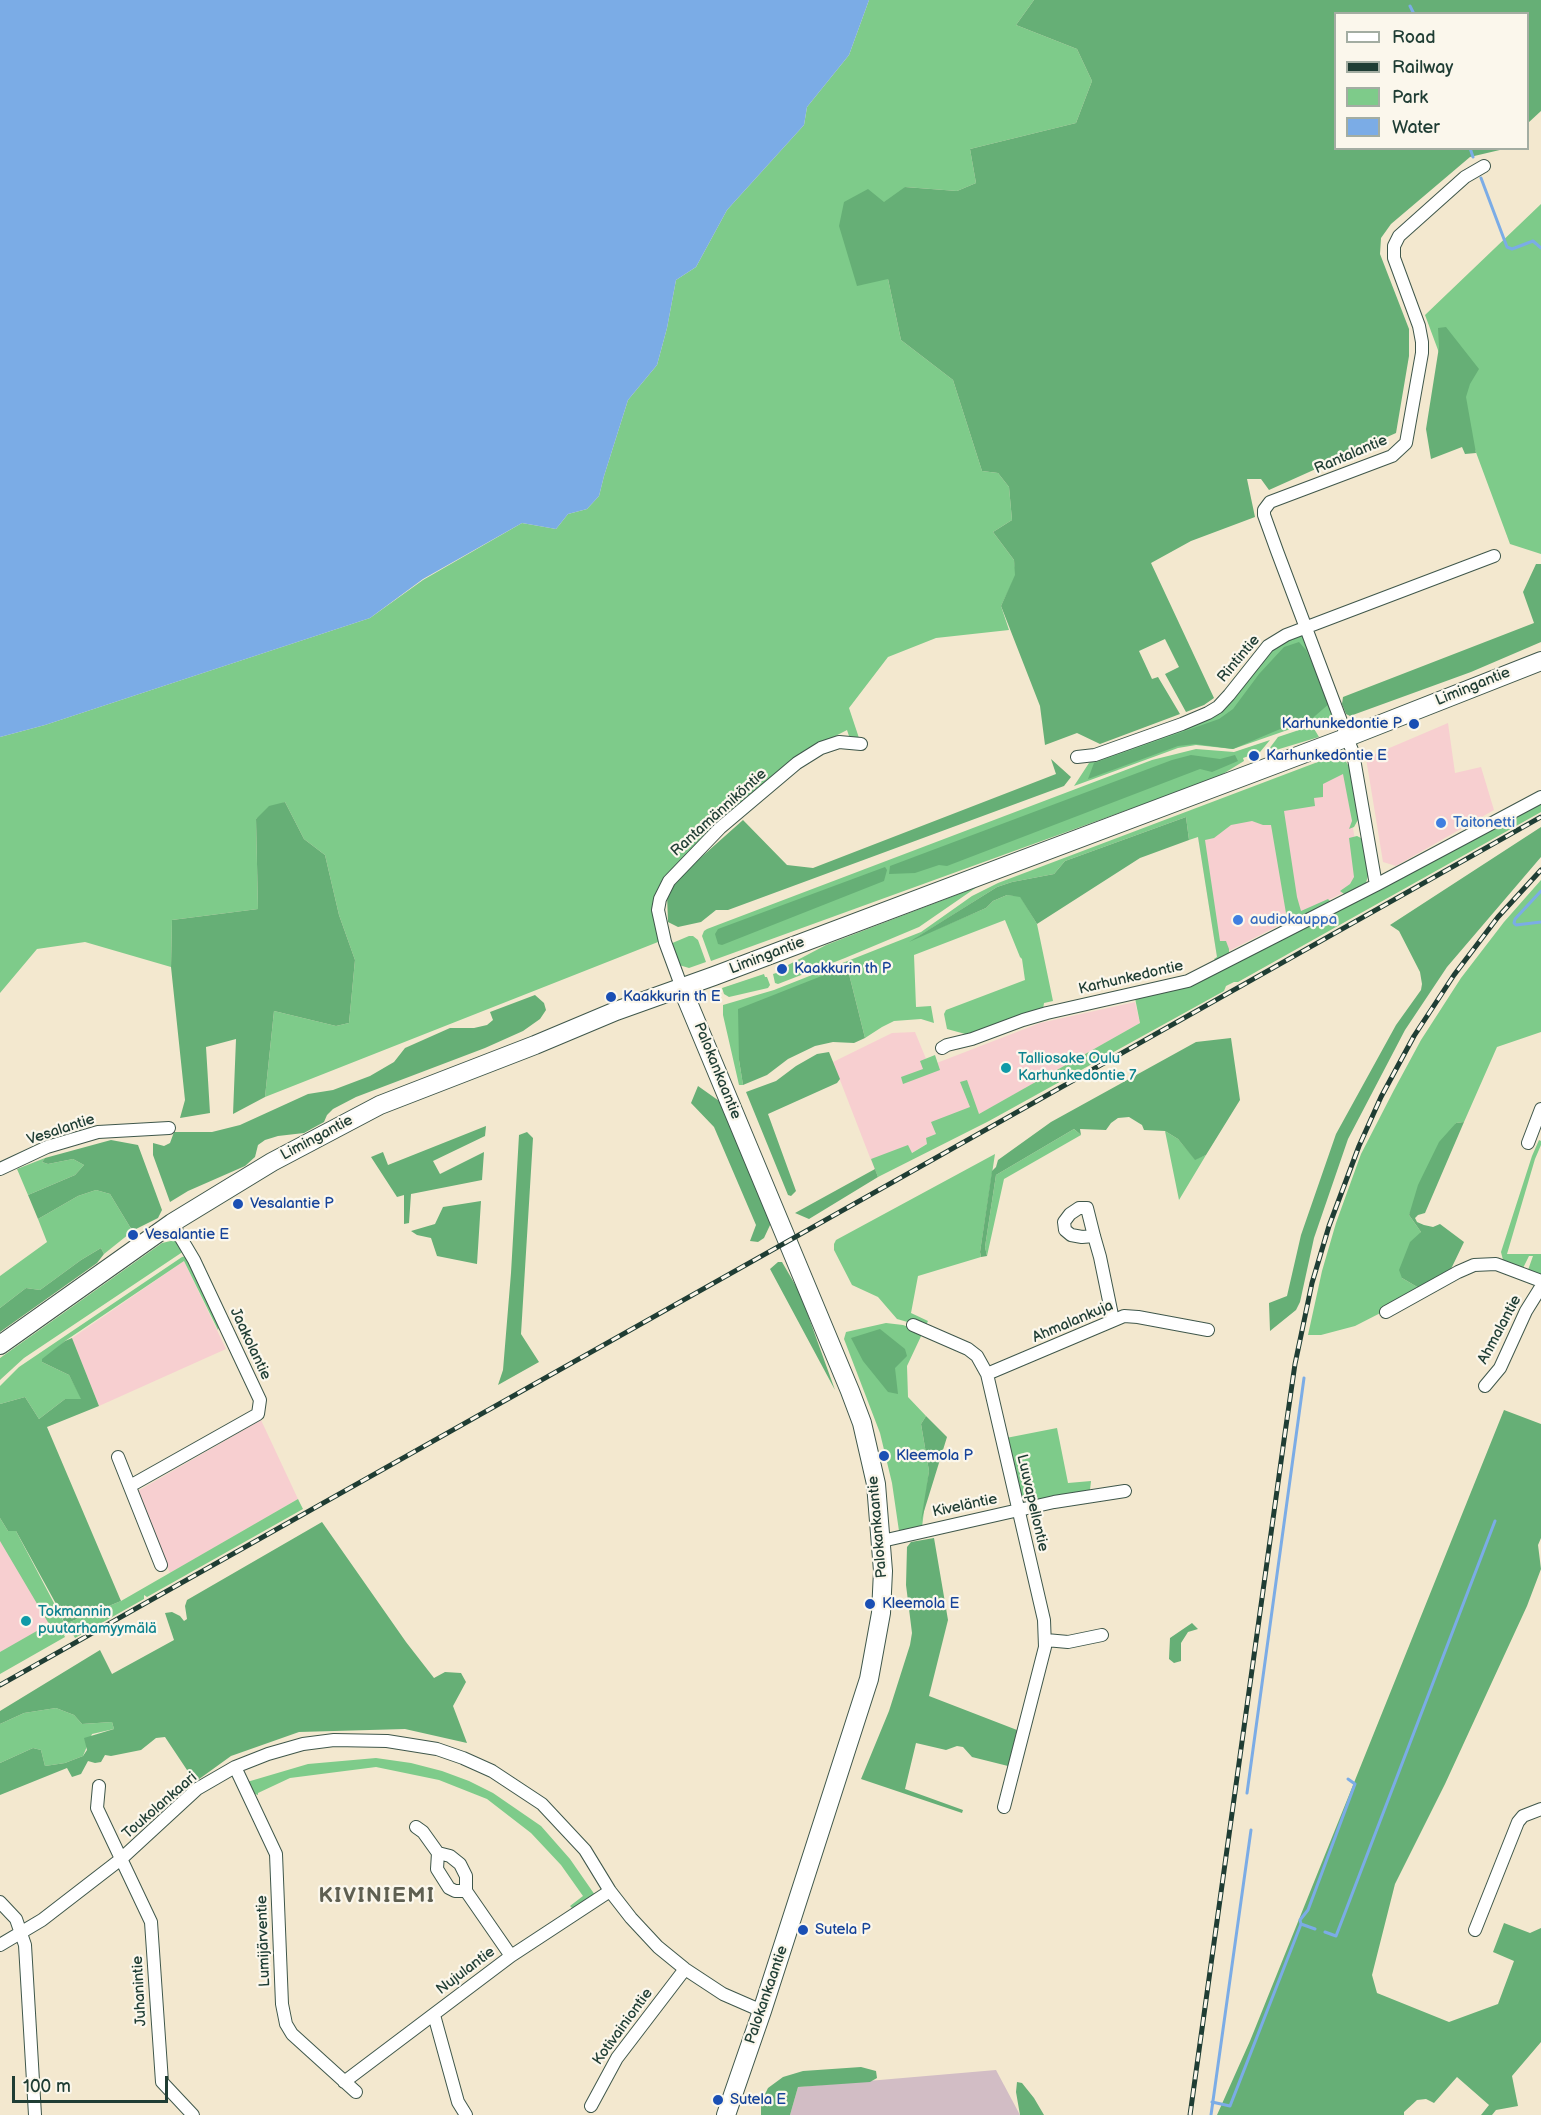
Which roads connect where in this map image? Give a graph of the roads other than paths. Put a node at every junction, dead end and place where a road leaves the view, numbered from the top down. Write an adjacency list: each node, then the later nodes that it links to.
1 (1484, 166): 3 (street, Rantalantie)
2 (1494, 556): 3 (street, Rintintie)
3 (1306, 627): 5 (street, Rantalantie); 7 (street, Rintintie)
4 (1541, 661): 5 (main road, Limingantie)
5 (1348, 737): 9 (street); 10 (main road, Limingantie)
6 (861, 744): 10 (street, Rantamänniköntie)
7 (1077, 757)
8 (1541, 797): 9 (street, Karhunkedontie)
9 (1376, 885): 11 (street, Karhunkedontie)
10 (682, 988): 16 (main road, Limingantie); 31 (main road, Palokankaantie)
11 (942, 1048)
12 (1541, 1109): 14 (street)
13 (170, 1128): 15 (street, Vesalantie)
14 (1528, 1143)
15 (0, 1169)
16 (172, 1223): 24 (main road, Limingantie); 28 (street, Jaakolantie)
17 (1094, 1236): 21 (street)
18 (1541, 1281): 20 (street)
19 (1541, 1287): 26 (street, Ahmalantie)
20 (1386, 1312)
21 (1113, 1320): 23 (street, Ahmalankuja); 25 (street, Ahmalankuja)
22 (913, 1325): 25 (street)
23 (1208, 1330)
24 (0, 1345)
25 (987, 1374): 30 (street, Luuvapellontie)
26 (1485, 1386)
27 (118, 1458): 28 (street)
28 (130, 1486): 32 (street)
29 (1125, 1491): 30 (street, Kiveläntie)
30 (1019, 1510): 31 (street, Kiveläntie); 34 (street, Luuvapellontie)
31 (882, 1541): 50 (main road, Palokankaantie)
32 (161, 1564)
33 (1102, 1635): 34 (street)
34 (1046, 1640): 37 (street, Luuvapellontie)
35 (235, 1767): 41 (street, Toukolankaari); 42 (street, Toukolankaari); 52 (street, Lumijärventie)
36 (99, 1786): 41 (street, Juhanintie)
37 (1004, 1807)
38 (1541, 1809): 45 (street)
39 (416, 1827): 40 (street)
40 (438, 1853): 43 (street); 43 (street)
41 (122, 1859): 46 (street, Toukolankaari); 56 (street, Juhanintie)
42 (610, 1891): 48 (street, Nujulantie); 49 (street, Toukolankaari)
43 (466, 1892): 48 (street)
44 (0, 1902): 46 (street)
45 (1475, 1930)
46 (21, 1933): 47 (street, Toukolankaari); 55 (street)
47 (0, 1945)
48 (511, 1956): 51 (street, Nujulantie)
49 (685, 1969): 50 (street, Toukolankaari); 54 (street, Kotivainiontie)
50 (762, 2011): 58 (main road, Palokankaantie)
51 (434, 2015): 52 (street, Nujulantie); 57 (street)
52 (344, 2082): 53 (street, Lumijärventie)
53 (356, 2092)
54 (591, 2106)
55 (35, 2115)
56 (194, 2115)
57 (466, 2115)
58 (726, 2115)

